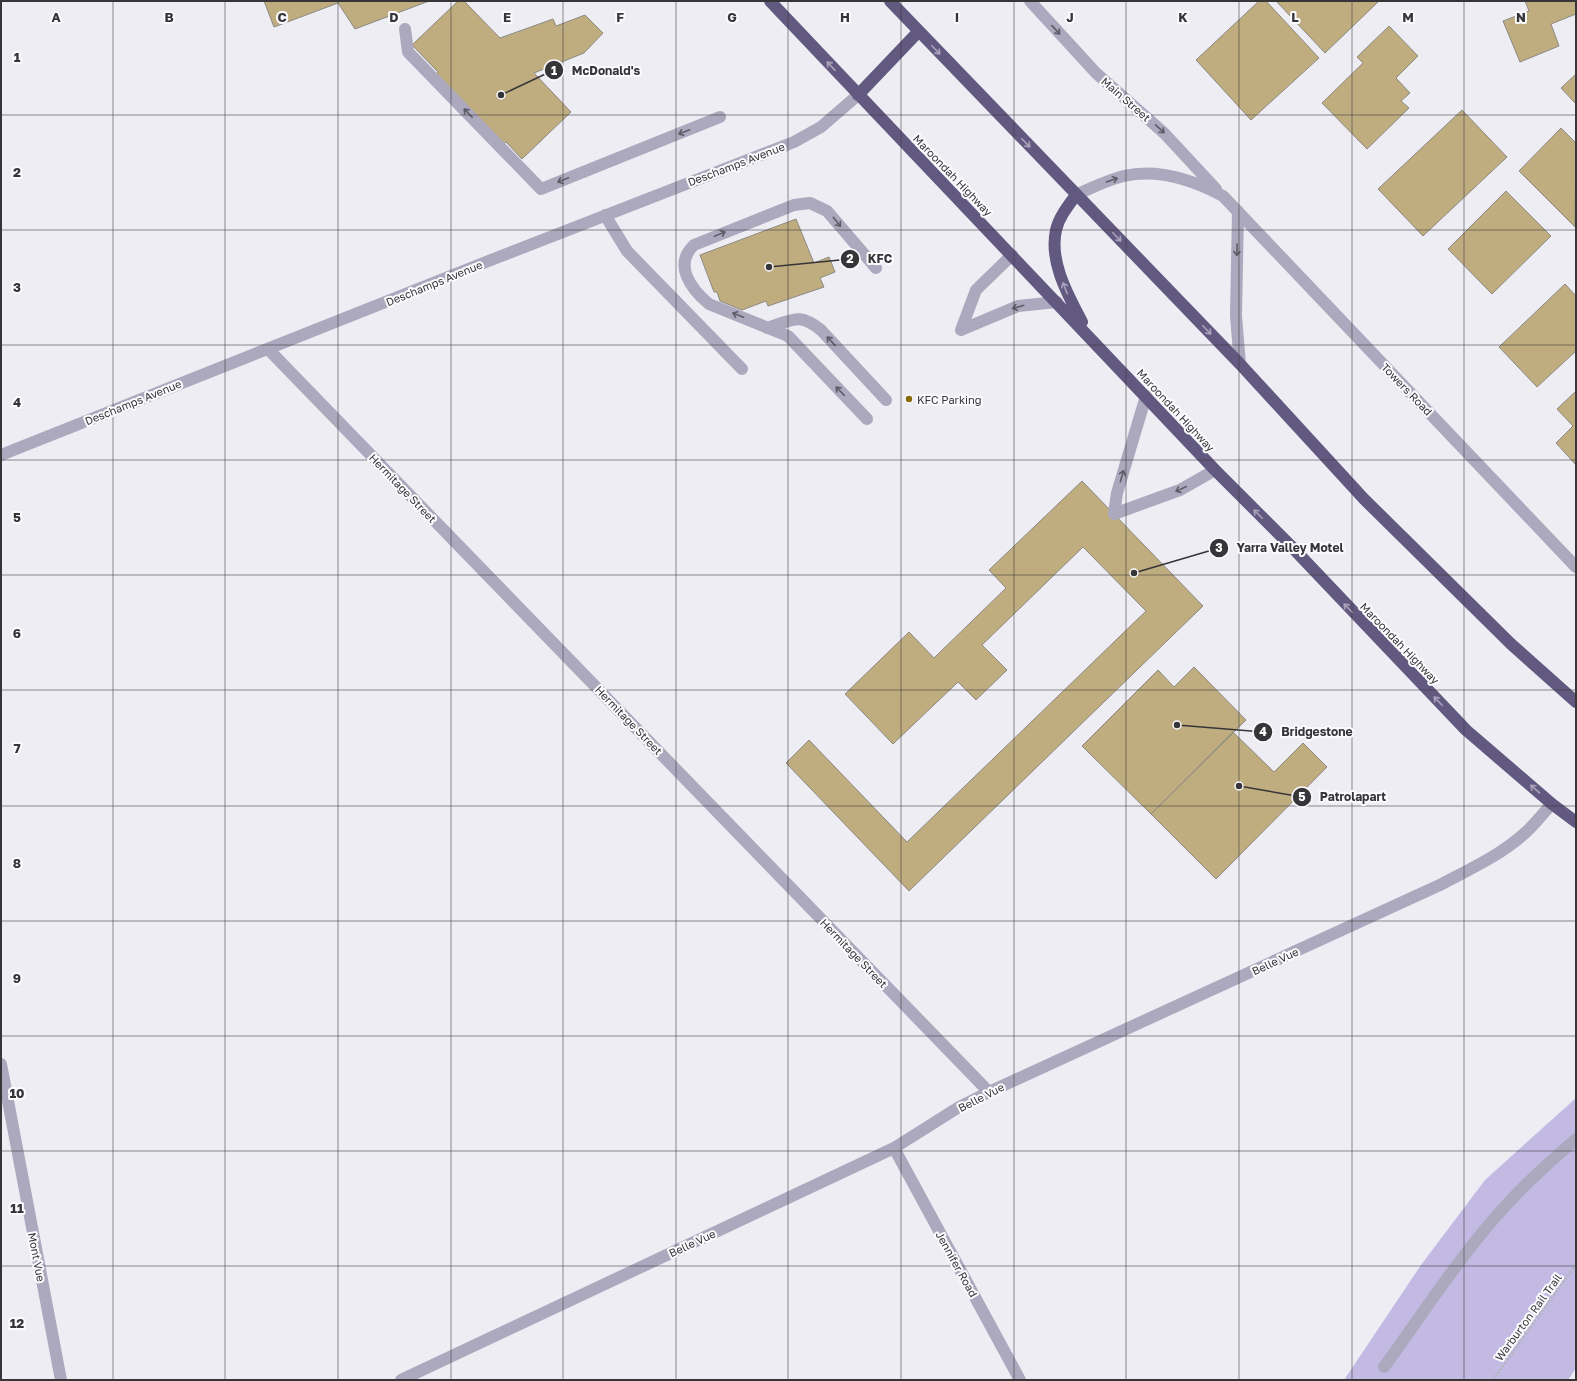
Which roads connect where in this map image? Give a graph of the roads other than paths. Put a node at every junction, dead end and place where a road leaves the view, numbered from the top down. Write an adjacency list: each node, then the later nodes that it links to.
1 (770, 1): 6 (highway, Maroondah Highway, one-way to 1)
2 (890, 1): 5 (highway)
3 (1030, 1): 9 (street, Main Street, one-way to 9)
4 (405, 29): 7 (street, one-way to 4)
5 (919, 31): 6 (highway); 8 (highway, one-way to 8)
6 (858, 95): 11 (street, Deschamps Avenue); 12 (highway, Maroondah Highway)
7 (720, 117)
8 (1076, 195): 9 (street, one-way to 9); 16 (highway, one-way to 8); 18 (highway, one-way to 18)
9 (1223, 196): 10 (street, Main Street)
10 (1238, 211): 18 (street, one-way to 18); 25 (street, Towers Road)
11 (605, 216): 17 (street, Deschamps Avenue); 19 (street)
12 (1012, 255): 14 (highway, Maroondah Highway); 14 (street, one-way to 12)
13 (876, 268): 15 (street, one-way to 13)
14 (1056, 302): 16 (highway, Maroondah Highway)
15 (767, 328): 21 (street, one-way to 15); 22 (street, one-way to 15)
16 (1089, 336): 20 (highway, Maroondah Highway)
17 (268, 349): 23 (street, Deschamps Avenue); 30 (street, Hermitage Street)
18 (1240, 364): 26 (highway)
19 (742, 369)
20 (1146, 396): 24 (highway, Maroondah Highway); 24 (street, one-way to 20)
21 (886, 400)
22 (866, 419)
23 (1, 455)
24 (1215, 470): 27 (highway, Maroondah Highway, one-way to 24)
25 (1576, 567)
26 (1576, 702)
27 (1552, 804): 28 (highway, Maroondah Highway); 30 (street, Belle Vue)
28 (1576, 822)
29 (1, 1064): 34 (street, Mont Vue)
30 (989, 1092): 32 (street, Belle Vue)
31 (1576, 1139): 33 (street)
32 (894, 1148): 35 (street, Belle Vue); 36 (street, Jennifer Road)
33 (1384, 1367)
34 (62, 1380)
35 (401, 1380)
36 (1020, 1380)

